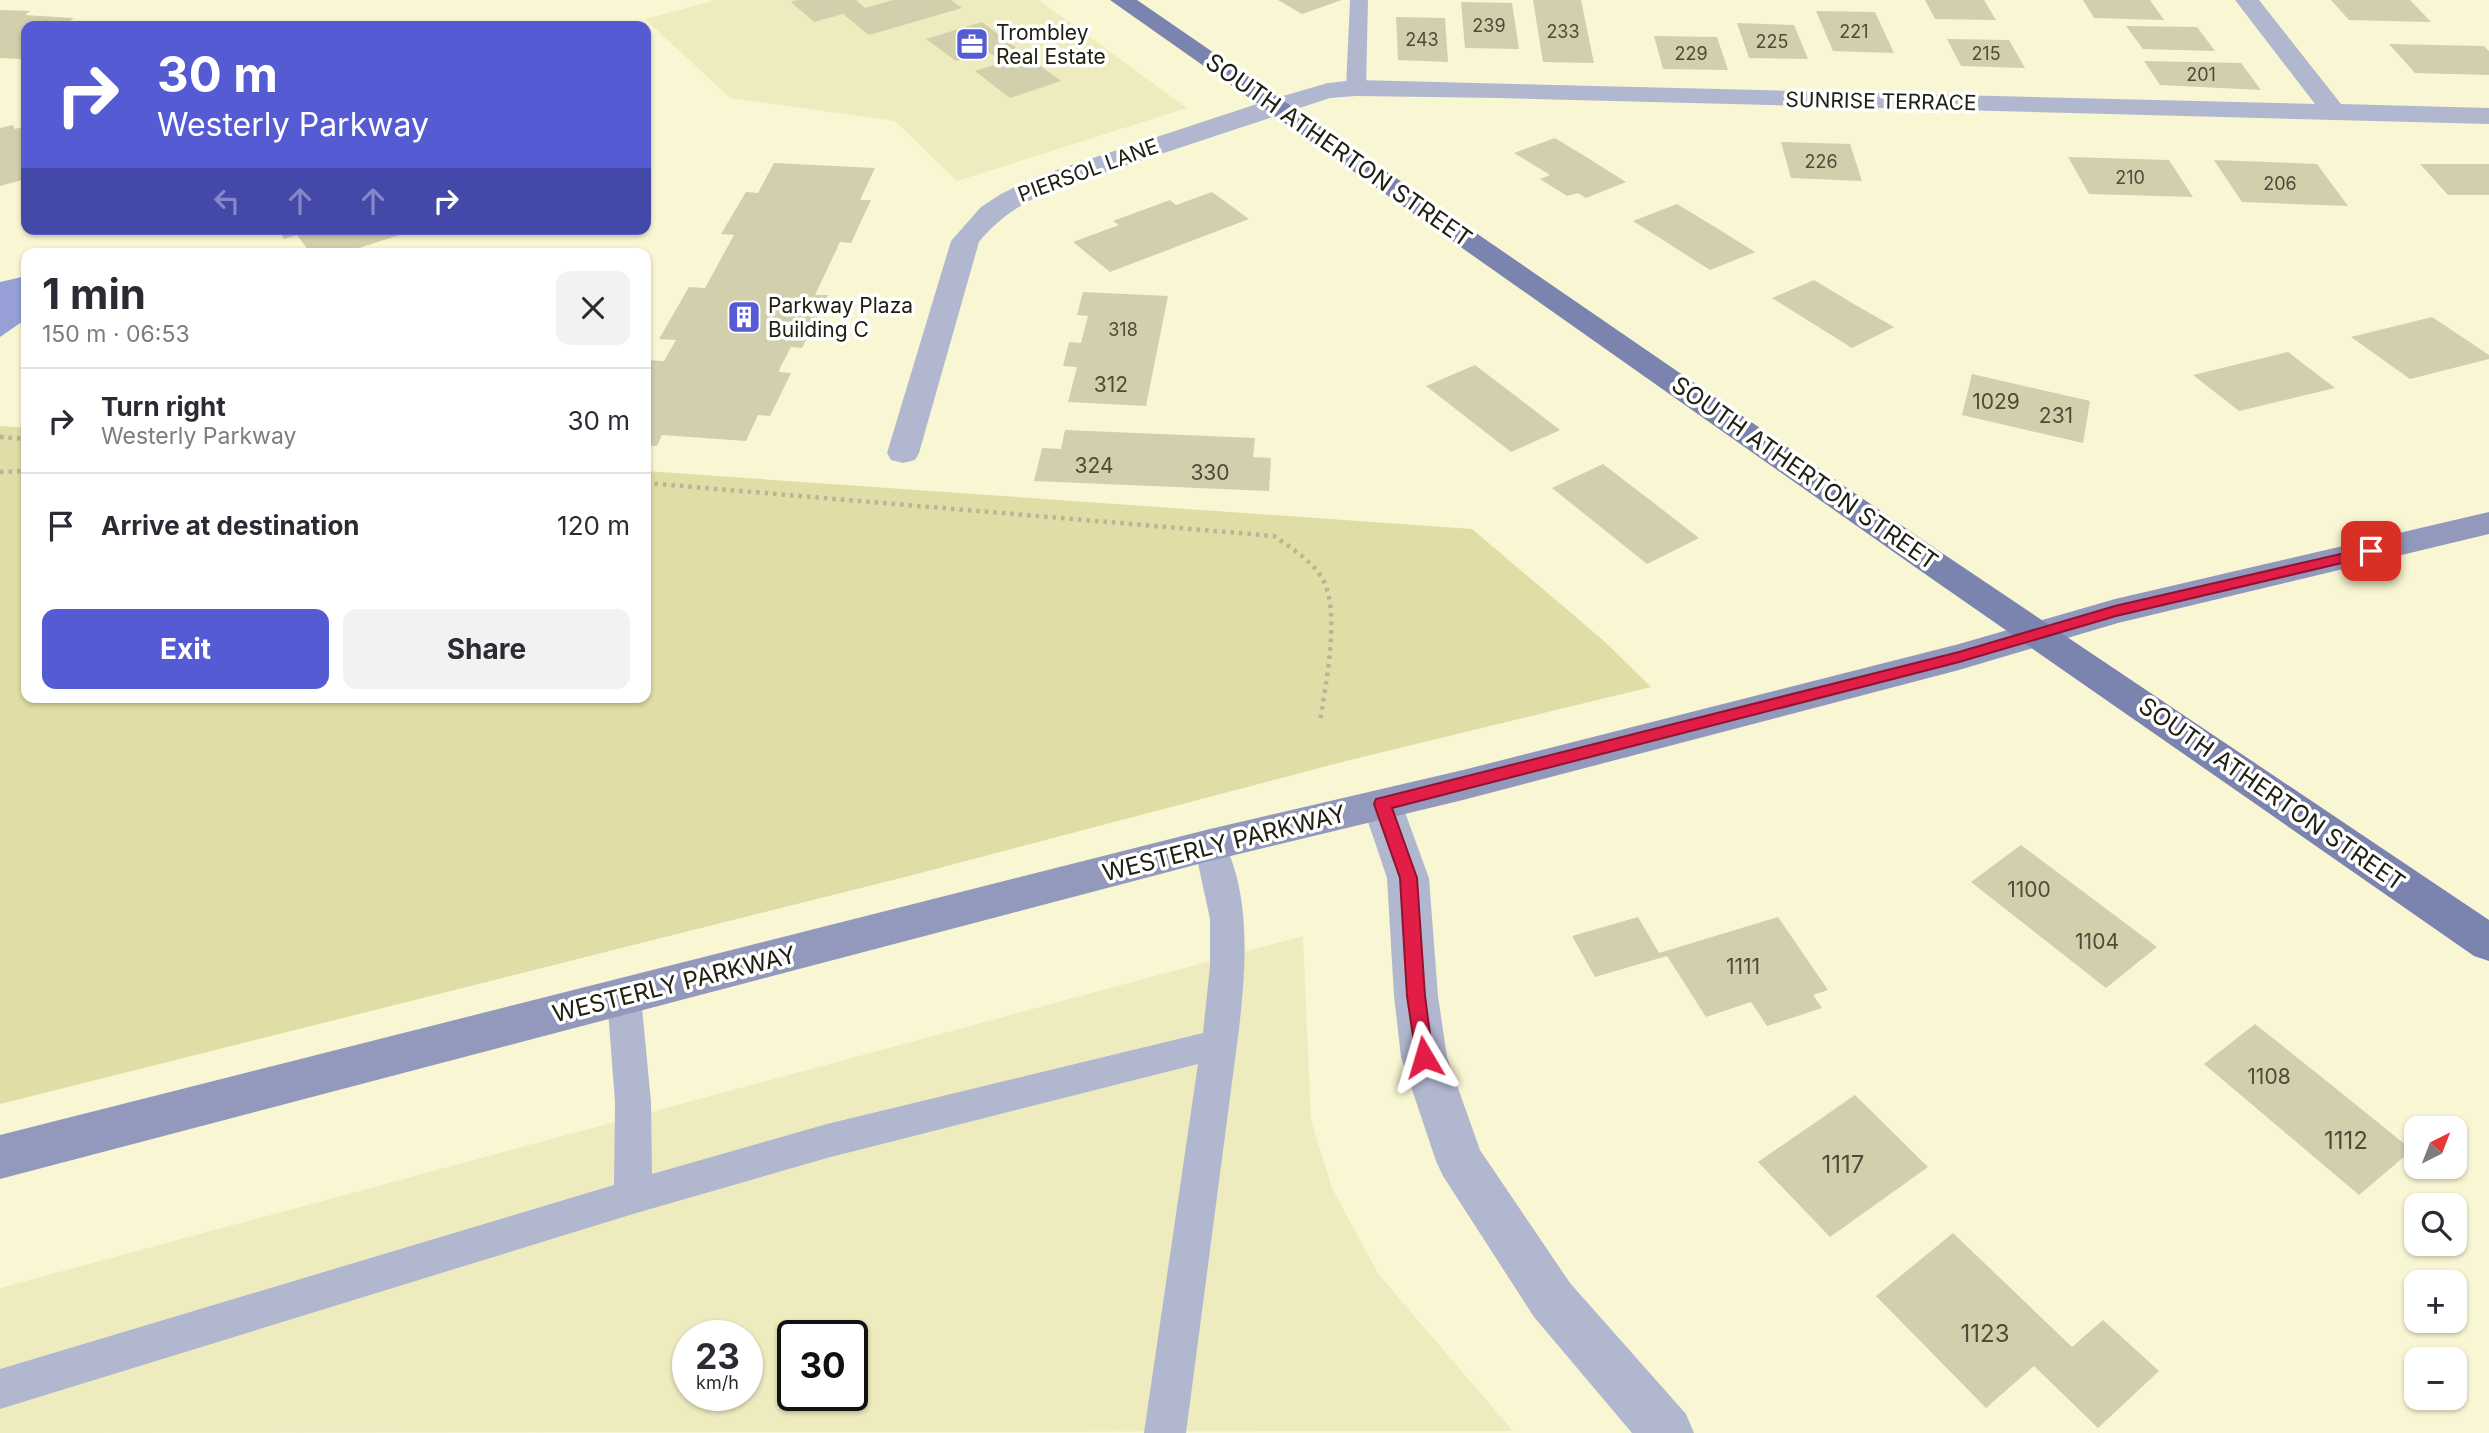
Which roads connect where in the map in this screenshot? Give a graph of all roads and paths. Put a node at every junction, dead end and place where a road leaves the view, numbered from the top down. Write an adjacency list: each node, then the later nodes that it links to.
1 (1122, 0): 5 (main road, SOUTH ATHERTON STREET)
2 (1359, 0): 4 (lane)
3 (2247, 0): 6 (street)
4 (1356, 88): 5 (street, SUNRISE TERRACE); 6 (street, SUNRISE TERRACE)
5 (1275, 106): 10 (street, PIERSOL LANE); 15 (main road, SOUTH ATHERTON STREET)
6 (2334, 112): 7 (street, SUNRISE TERRACE)
7 (2489, 116)
8 (0, 437): 9 (path)
9 (21, 439)
10 (903, 453)
11 (21, 471): 12 (path)
12 (0, 472)
13 (651, 483): 16 (path)
14 (2489, 523): 15 (main road, WESTERLY PARKWAY)
15 (2039, 635): 17 (main road, WESTERLY PARKWAY); 19 (main road, SOUTH ATHERTON STREET)
16 (1320, 722)
17 (1382, 804): 18 (main road, WESTERLY PARKWAY); 26 (street)
18 (1210, 845): 20 (main road, WESTERLY PARKWAY); 21 (lane)
19 (2489, 943)
20 (624, 997): 22 (main road, WESTERLY PARKWAY); 23 (lane)
21 (1219, 1044): 23 (lane); 25 (lane)
22 (0, 1157)
23 (633, 1197): 24 (lane)
24 (0, 1389)
25 (1165, 1433)
26 (1667, 1433)

